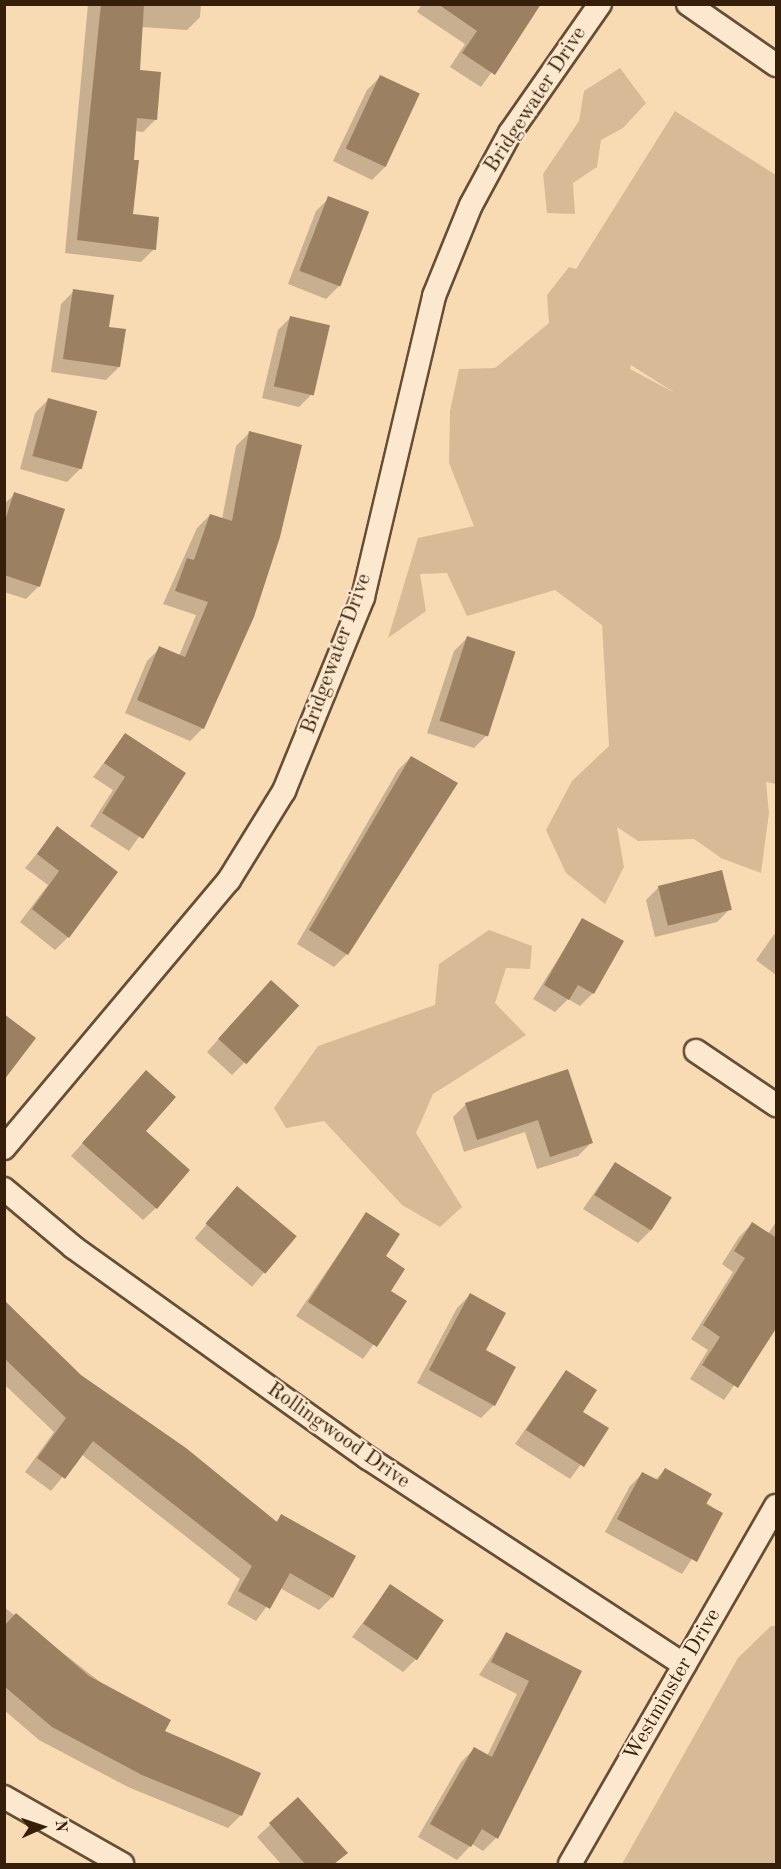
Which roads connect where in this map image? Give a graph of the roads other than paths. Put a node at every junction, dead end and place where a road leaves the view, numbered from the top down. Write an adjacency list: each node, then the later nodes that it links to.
1 (600, 4): 6 (street, Bridgewater Drive)
2 (688, 4): 3 (street)
3 (777, 65)
4 (696, 1051): 5 (street)
5 (777, 1105)
6 (4, 1148)
7 (4, 1189): 9 (street, Rollingwood Drive)
8 (777, 1506): 9 (street, Westminster Drive)
9 (684, 1665): 12 (street, Westminster Drive)
10 (4, 1797): 11 (street)
11 (122, 1864)
12 (570, 1864)

